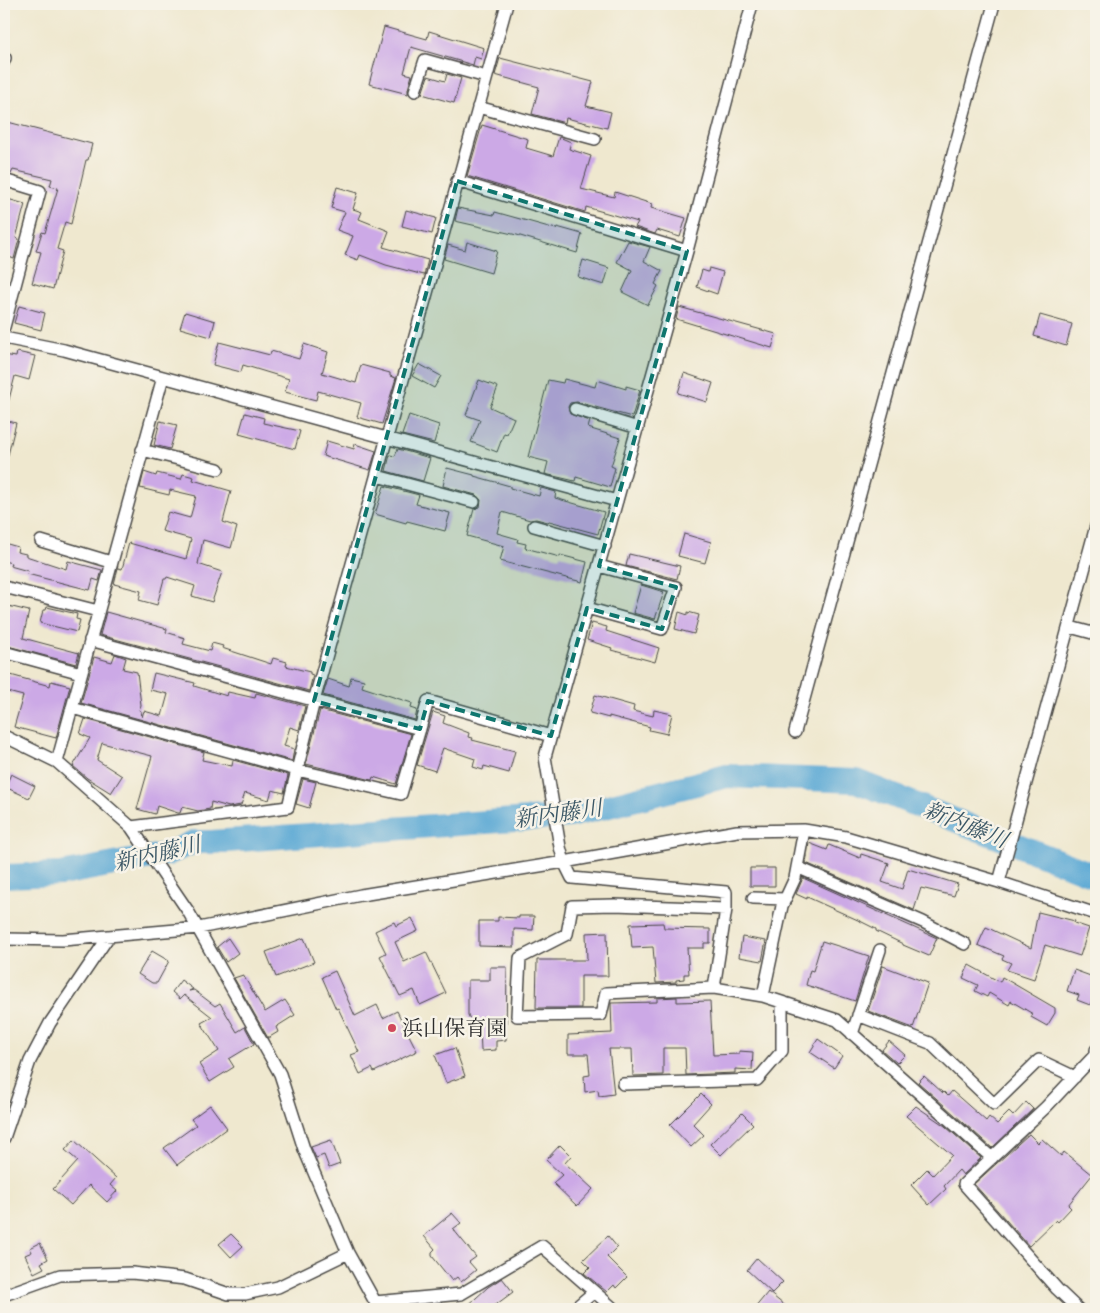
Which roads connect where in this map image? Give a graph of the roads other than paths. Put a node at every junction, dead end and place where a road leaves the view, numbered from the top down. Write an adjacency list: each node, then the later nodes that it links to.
1 (507, 4): 4 (street)
2 (752, 4): 10 (street)
3 (994, 4): 39 (street)
4 (486, 77): 5 (street); 6 (street)
5 (415, 91)
6 (478, 106): 7 (street); 9 (street)
7 (596, 139)
8 (4, 180): 11 (street)
9 (457, 181): 10 (street); 16 (street)
10 (687, 251): 15 (street)
11 (4, 327)
12 (4, 338): 13 (street)
13 (163, 377): 16 (street); 17 (street)
14 (575, 410): 15 (street)
15 (638, 428): 20 (street)
16 (387, 439): 19 (street); 20 (street)
17 (142, 450): 18 (street); 26 (street)
18 (218, 469)
19 (377, 476): 21 (street); 36 (street)
20 (618, 501): 25 (street)
21 (474, 502)
22 (534, 526): 25 (street)
23 (1096, 526): 31 (street)
24 (41, 541): 26 (street)
25 (605, 546): 27 (street)
26 (111, 562): 30 (street)
27 (599, 566): 29 (street); 29 (street)
28 (4, 587): 30 (street)
29 (587, 608): 41 (street)
30 (98, 611): 33 (street)
31 (1070, 627): 32 (street); 48 (street)
32 (1096, 634)
33 (90, 640): 35 (street); 36 (street)
34 (4, 652): 35 (street)
35 (81, 673): 37 (street)
36 (314, 701): 38 (street); 43 (street)
37 (72, 708): 42 (street); 43 (street)
38 (420, 729): 41 (street); 43 (street)
39 (795, 732)
40 (4, 736): 42 (street)
41 (551, 736): 46 (street)
42 (57, 762): 44 (street)
43 (297, 770): 44 (street)
44 (131, 827): 53 (street)
45 (804, 830): 46 (street); 47 (street); 48 (street)
46 (564, 862): 51 (street); 53 (street)
47 (797, 867): 50 (street); 56 (street)
48 (999, 882): 52 (street)
49 (753, 898): 50 (street)
50 (785, 899): 59 (street)
51 (726, 909): 58 (street); 58 (street)
52 (1096, 914)
53 (199, 928): 54 (street); 68 (street)
54 (109, 936): 55 (street); 66 (street)
55 (4, 939)
56 (965, 944)
57 (880, 950): 61 (street)
58 (714, 988): 59 (street)
59 (763, 996): 60 (street)
60 (782, 1002): 62 (street); 65 (street)
61 (858, 1015): 62 (street); 64 (street)
62 (852, 1034): 67 (street)
63 (1096, 1050): 64 (street)
64 (1075, 1077): 67 (street)
65 (623, 1084)
66 (4, 1138)
67 (992, 1158): 74 (street)
68 (348, 1253): 70 (street); 71 (street)
69 (594, 1292): 71 (street); 72 (street); 73 (street)
70 (4, 1295)
71 (377, 1305)
72 (574, 1309)
73 (614, 1309)
74 (1078, 1309)

